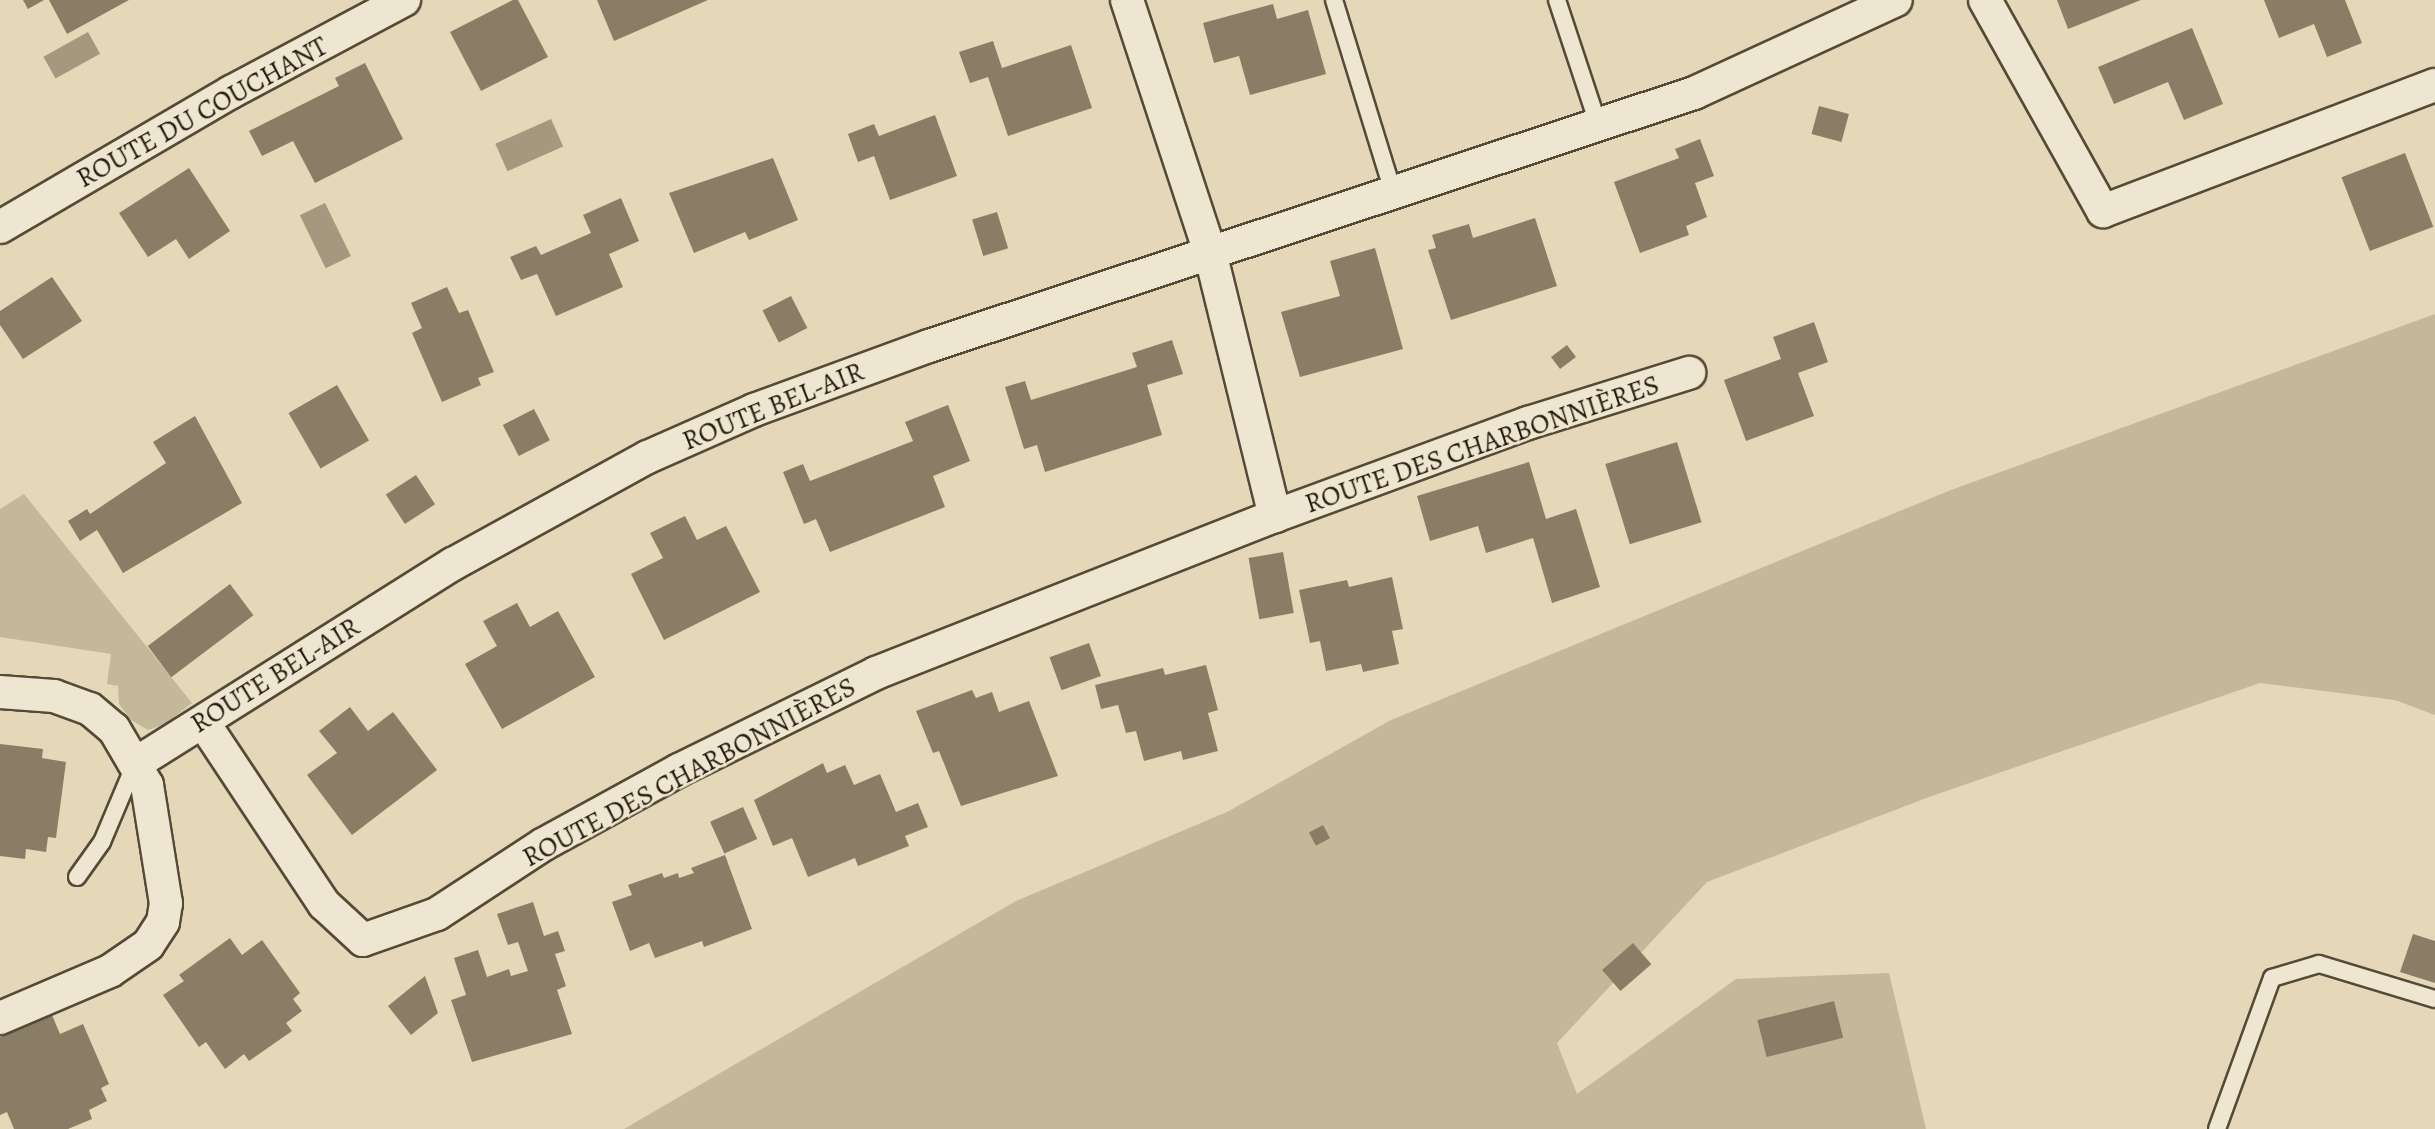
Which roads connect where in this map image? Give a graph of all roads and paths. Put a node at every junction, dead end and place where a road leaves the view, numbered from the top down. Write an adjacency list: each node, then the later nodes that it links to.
1 (404, 0): 10 (street, ROUTE DU COUCHANT)
2 (1127, 0): 11 (street)
3 (1334, 0): 9 (lane)
4 (1557, 0): 8 (lane)
5 (1896, 0): 8 (street, ROUTE BEL-AIR)
6 (1985, 0): 7 (street)
7 (2435, 85)
8 (1598, 127): 9 (street, ROUTE BEL-AIR)
9 (1394, 195): 11 (street, ROUTE BEL-AIR)
10 (0, 227)
11 (1211, 256): 13 (street, ROUTE DES CHARBONNIÈRES); 15 (street, ROUTE BEL-AIR)
12 (1689, 373): 13 (street, ROUTE DES CHARBONNIÈRES)
13 (1275, 516): 15 (street, ROUTE DES CHARBONNIÈRES)
14 (0, 692): 16 (street)
15 (203, 722): 16 (street, ROUTE BEL-AIR)
16 (135, 764): 17 (lane); 19 (street)
17 (77, 877)
18 (2435, 999): 20 (lane)
19 (0, 1018)
20 (2217, 1129)

